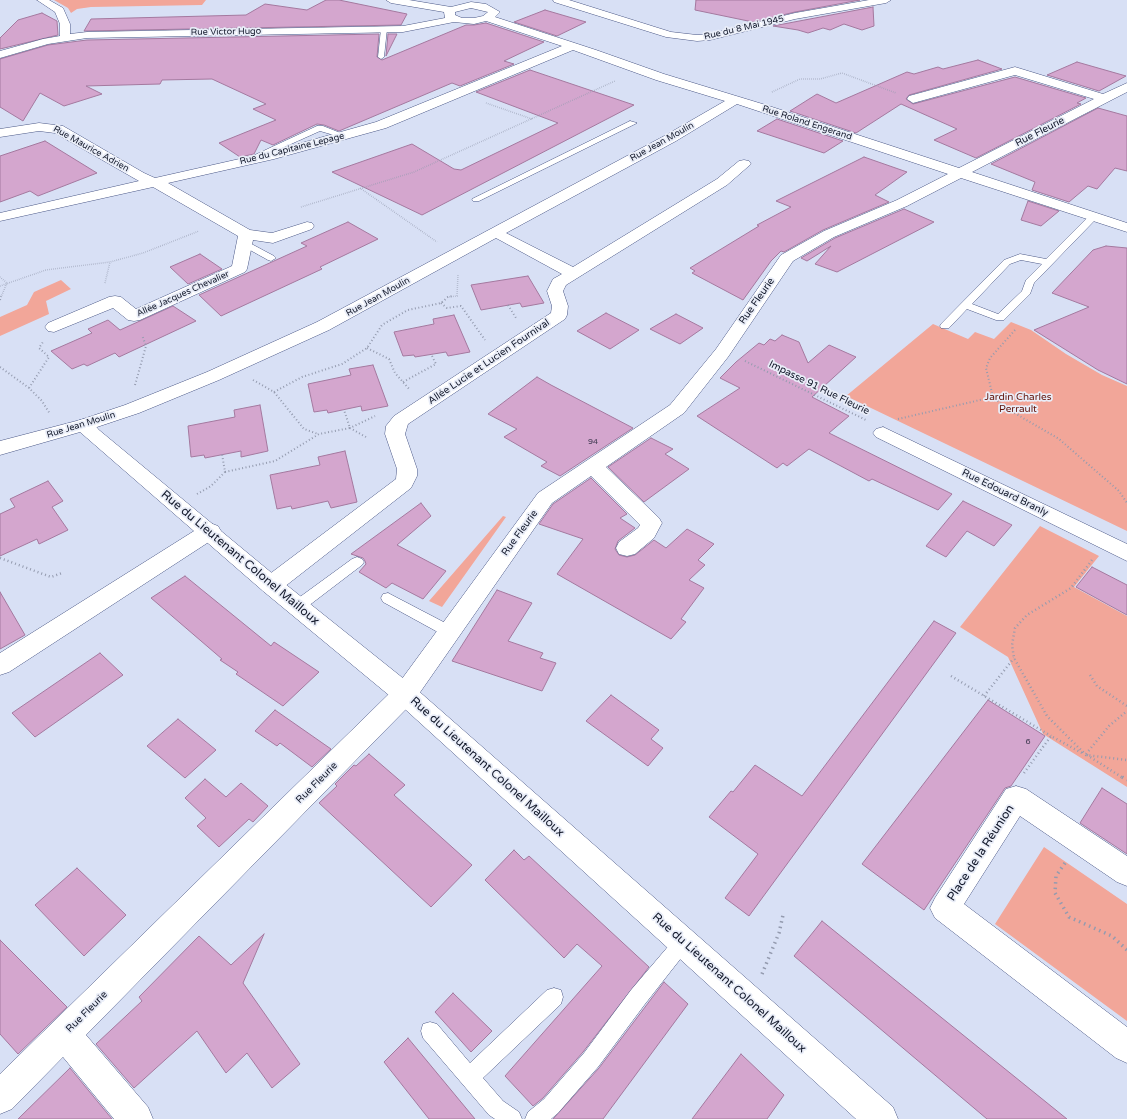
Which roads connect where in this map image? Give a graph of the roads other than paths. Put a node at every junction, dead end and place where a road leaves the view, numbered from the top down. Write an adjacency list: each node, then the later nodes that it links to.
1 (42, 0): 10 (street)
2 (391, 0): 7 (street)
3 (558, 0): 4 (street, Rue du 8 Mai 1945)
4 (886, 0)
5 (497, 2): 6 (street)
6 (486, 7): 7 (street); 8 (street)
7 (453, 15): 8 (street); 9 (street, Rue Victor Hugo)
8 (487, 18): 11 (street, Rue Roland Engerand)
9 (384, 29): 10 (street, Rue Victor Hugo); 13 (lane)
10 (65, 37): 12 (street, Rue Victor Hugo)
11 (572, 46): 17 (street, Rue Roland Engerand); 22 (street, Rue du Capitaine Lepage)
12 (0, 55)
13 (381, 57)
14 (1127, 87): 16 (street, Rue Fleurie)
15 (913, 99): 16 (street)
16 (1105, 99): 21 (street, Rue Fleurie)
17 (741, 102): 21 (street, Rue Roland Engerand); 36 (street, Rue Jean Moulin)
18 (633, 123): 23 (lane)
19 (0, 132): 22 (street, Rue Maurice Adrien)
20 (744, 164): 32 (street, Allée Lucie et Lucien Fournival)
21 (960, 174): 25 (street, Rue Roland Engerand); 39 (street, Rue Fleurie)
22 (156, 182): 24 (street, Rue du Capitaine Lepage); 29 (street)
23 (476, 199)
24 (0, 217)
25 (1093, 217): 27 (street, Rue Roland Engerand); 31 (lane)
26 (307, 226): 29 (street)
27 (1127, 228)
28 (503, 237): 32 (street)
29 (245, 239): 30 (lane); 35 (street, Allée Jacques Chevalier)
30 (271, 258)
31 (1048, 262): 33 (lane); 33 (lane)
32 (573, 273): 44 (street, Allée Lucie et Lucien Fournival)
33 (966, 305): 34 (lane)
34 (945, 326)
35 (54, 327)
36 (84, 425): 38 (street, Rue Jean Moulin); 40 (street, Rue du Lieutenant Colonel Mailloux)
37 (884, 433): 42 (street, Rue Edouard Branly)
38 (0, 448)
39 (593, 466): 41 (street); 47 (street, Rue Fleurie)
40 (210, 532): 44 (street, Rue du Lieutenant Colonel Mailloux); 48 (street)
41 (627, 548)
42 (1127, 553)
43 (357, 562): 46 (lane)
44 (271, 584): 46 (street, Rue du Lieutenant Colonel Mailloux)
45 (388, 598): 47 (lane)
46 (298, 606): 49 (street, Rue du Lieutenant Colonel Mailloux)
47 (450, 632): 49 (street, Rue Fleurie)
48 (0, 665)
49 (405, 694): 51 (street, Rue du Lieutenant Colonel Mailloux); 54 (street, Rue Fleurie)
50 (1127, 872): 55 (street, Place de la Réunion)
51 (683, 942): 60 (lane); 61 (street, Rue du Lieutenant Colonel Mailloux)
52 (554, 997): 56 (lane)
53 (430, 1031): 56 (lane)
54 (64, 1034): 57 (street, Rue Fleurie); 58 (street)
55 (1127, 1047)
56 (470, 1077): 59 (lane)
57 (0, 1097)
58 (136, 1119)
59 (512, 1119)
60 (535, 1119)
61 (881, 1119)

